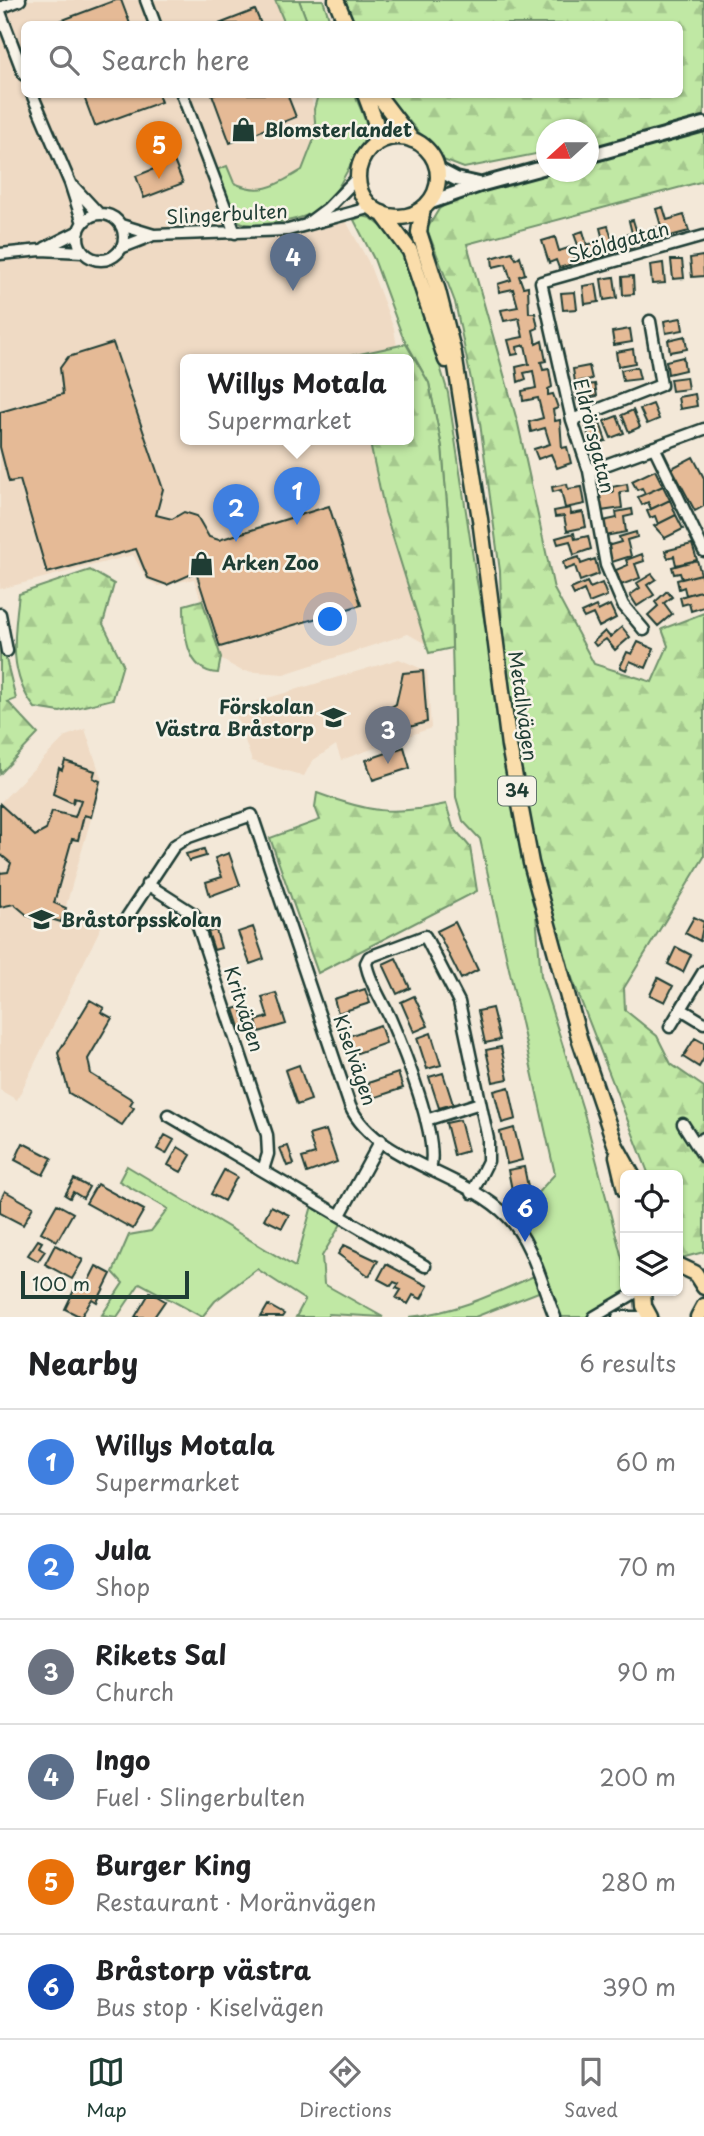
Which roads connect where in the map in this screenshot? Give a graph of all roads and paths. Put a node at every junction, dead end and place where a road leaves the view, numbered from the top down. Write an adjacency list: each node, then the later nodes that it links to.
1 (20, 0): 4 (street)
2 (146, 0): 5 (street)
3 (338, 4): 6 (main road)
4 (0, 10): 7 (street)
5 (154, 21)
6 (344, 21)
7 (21, 67)
8 (34, 98): 19 (street)
9 (184, 98): 27 (street)
10 (366, 98): 14 (main road)
11 (380, 98): 13 (main road)
12 (704, 124): 15 (street)
13 (412, 140): 14 (main road); 16 (main road)
14 (375, 145): 18 (main road)
15 (599, 153)
16 (437, 169): 20 (street); 21 (main road, 34)
17 (536, 170): 20 (street)
18 (359, 176): 22 (main road, 34); 26 (street, Slingerbulten)
19 (70, 183): 23 (street); 25 (street)
20 (483, 184): 21 (street)
21 (426, 206): 22 (main road); 37 (main road, Metallvägen / 34)
22 (377, 210): 26 (street, Slingerbulten); 37 (main road, Metallvägen / 34)
23 (99, 214): 24 (street); 25 (street)
24 (121, 225): 28 (street, Slingerbulten); 30 (street)
25 (81, 227): 31 (street); 32 (street)
26 (302, 227): 27 (street, Slingerbulten)
27 (236, 233): 28 (street, Slingerbulten)
28 (154, 235): 30 (street, Slingerbulten)
29 (704, 236): 34 (street, Sköldgatan)
30 (122, 247): 32 (street)
31 (41, 250): 32 (street); 33 (street)
32 (83, 252)
33 (0, 254)
34 (541, 282): 36 (street, Eldrörsgatan)
35 (650, 321): 36 (street)
36 (572, 420): 40 (street, Eldrörsgatan)
37 (466, 428): 57 (main road, Metallvägen / 34)
38 (704, 429): 39 (street)
39 (654, 447): 40 (street); 41 (street)
40 (589, 471): 43 (street, Eldrörsgatan)
41 (704, 551)
42 (0, 614): 44 (street)
43 (644, 630)
44 (7, 651)
45 (147, 884): 46 (street); 55 (street, Kiselvägen); 60 (street, Kritvägen)
46 (127, 917)
47 (704, 971): 48 (street)
48 (681, 1009): 49 (street); 50 (street)
49 (704, 1023)
50 (670, 1027)
51 (480, 1103): 53 (street); 53 (street); 63 (street)
52 (167, 1115): 60 (street)
53 (426, 1120): 59 (street)
54 (682, 1124): 56 (street)
55 (381, 1140): 59 (street, Kiselvägen); 64 (street)
56 (699, 1141): 58 (street)
57 (615, 1144): 61 (main road, Metallvägen / 34); 62 (main road, Metallvägen / 34)
58 (704, 1157)
59 (430, 1169): 63 (street, Kiselvägen)
60 (263, 1170): 64 (street)
61 (621, 1170)
62 (629, 1170)
63 (472, 1192): 71 (street, Kiselvägen)
64 (340, 1215): 65 (street)
65 (425, 1266)
66 (685, 1267): 67 (main road)
67 (704, 1287)
68 (631, 1296): 72 (street)
69 (641, 1296): 74 (main road)
70 (704, 1306): 75 (main road)
71 (555, 1317)
72 (594, 1317)
73 (618, 1317): 74 (street)
74 (647, 1317)
75 (698, 1317)

